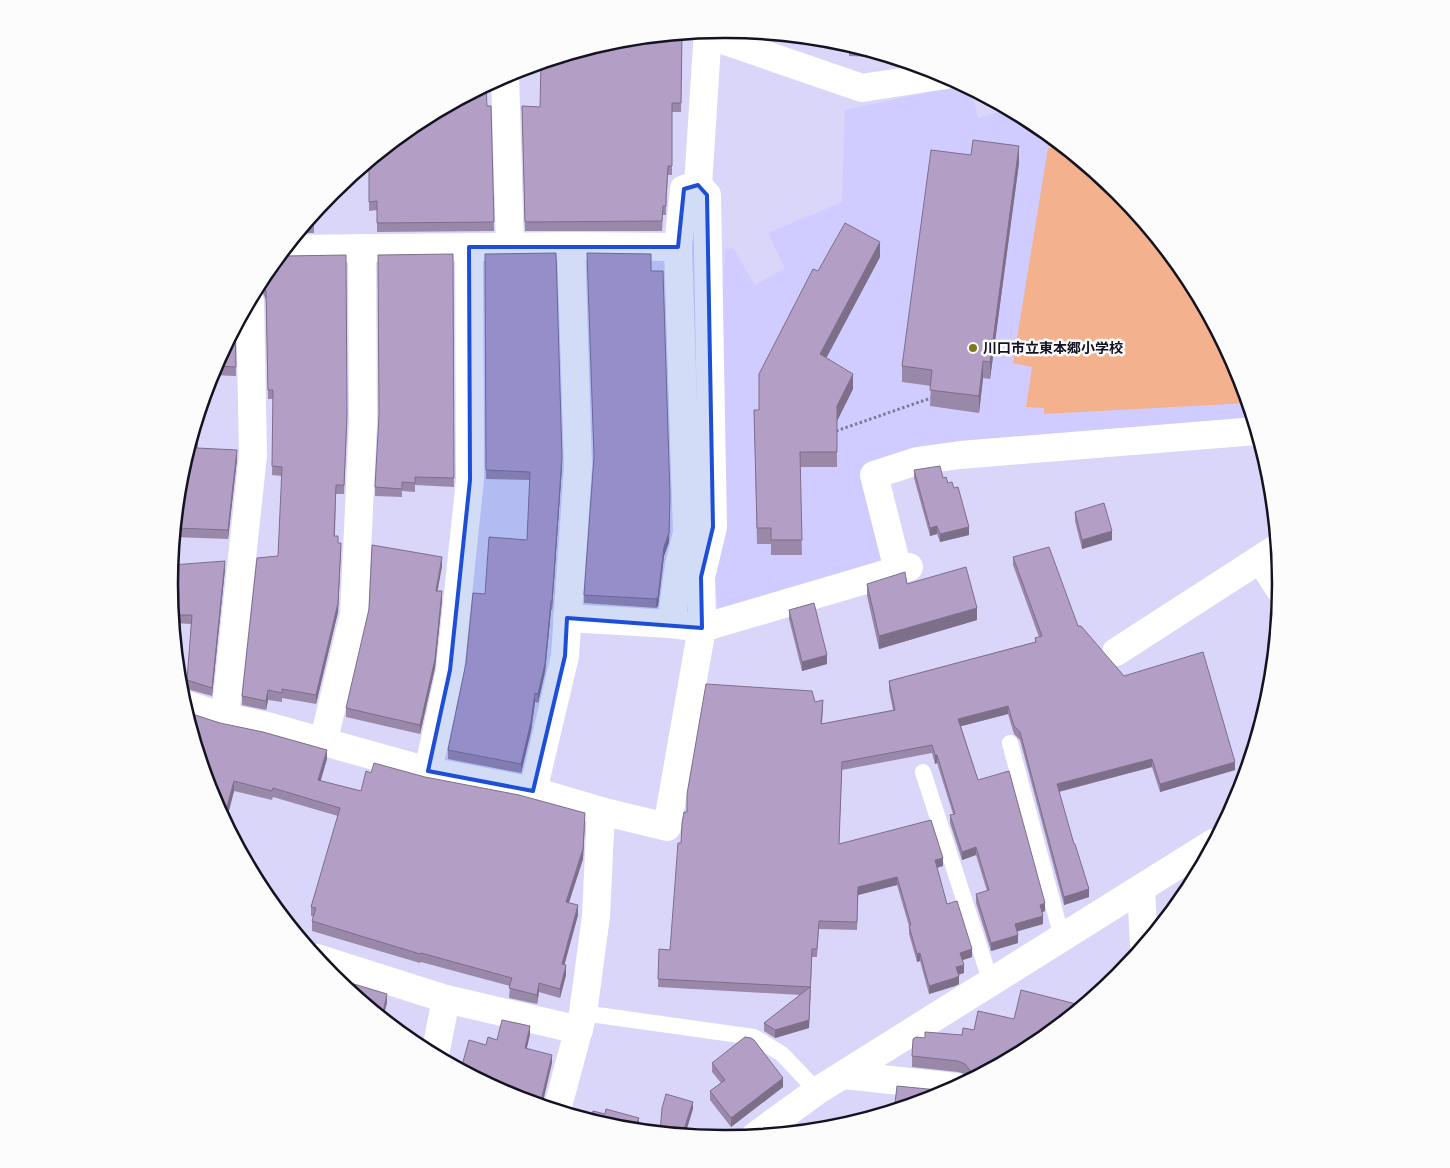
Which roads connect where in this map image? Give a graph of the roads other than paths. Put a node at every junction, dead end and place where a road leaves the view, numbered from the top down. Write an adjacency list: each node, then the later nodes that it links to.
1 (708, 38): 5 (street)
2 (722, 38): 3 (street)
3 (930, 77)
4 (505, 84): 8 (street)
5 (698, 185): 9 (street); 17 (street)
6 (571, 246): 8 (street); 9 (street); 15 (street)
7 (469, 247): 8 (street); 10 (street); 23 (street)
8 (510, 247)
9 (678, 247): 16 (street)
10 (362, 248): 11 (street); 21 (street)
11 (293, 249)
12 (250, 314): 20 (street)
13 (1249, 432): 17 (street)
14 (1268, 553): 18 (street)
15 (568, 618): 16 (street); 25 (street)
16 (672, 624): 17 (street)
17 (702, 628): 26 (street)
18 (1116, 652)
19 (193, 707): 20 (street)
20 (225, 717): 21 (street)
21 (323, 742): 23 (street)
22 (1010, 743): 30 (lane)
23 (428, 771): 25 (street)
24 (923, 772): 32 (lane)
25 (533, 791): 26 (street)
26 (601, 811): 34 (street)
27 (1202, 850): 28 (street)
28 (1141, 889): 29 (street); 30 (street)
29 (1144, 935)
30 (1062, 938): 32 (street)
31 (332, 962): 33 (street)
32 (991, 983): 36 (street)
33 (446, 999): 34 (street); 35 (street)
34 (581, 1021): 38 (lane); 39 (street)
35 (437, 1048)
36 (844, 1075): 37 (street); 38 (street)
37 (942, 1085)
38 (817, 1091): 40 (street)
39 (559, 1104)
40 (765, 1129)

